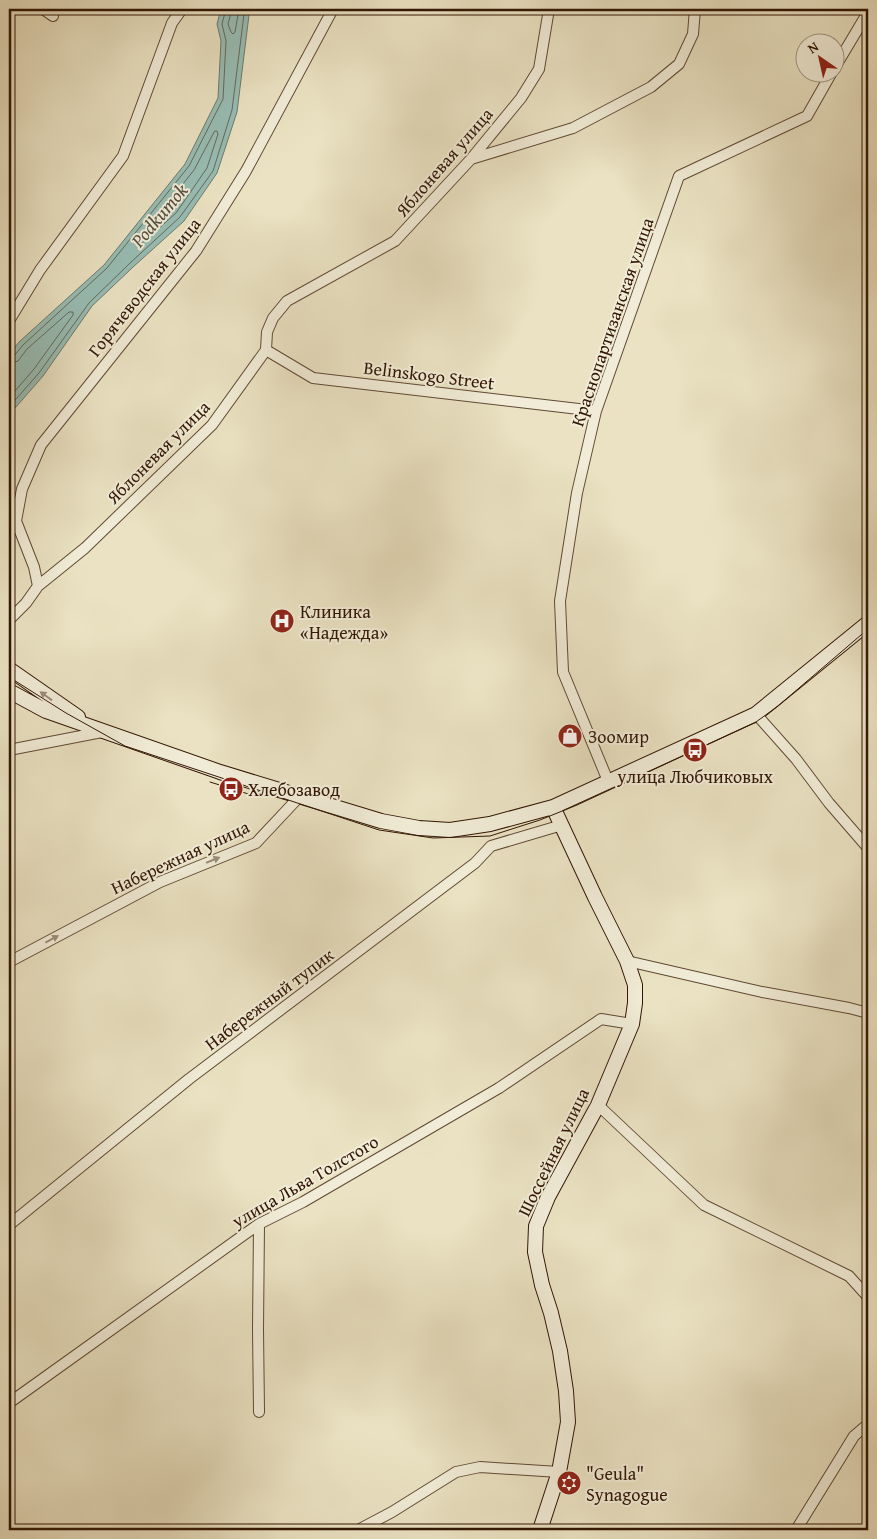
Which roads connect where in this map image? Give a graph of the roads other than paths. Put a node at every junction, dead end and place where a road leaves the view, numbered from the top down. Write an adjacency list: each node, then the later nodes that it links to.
1 (43, 9): 7 (street)
2 (182, 9): 11 (street)
3 (333, 9): 14 (street, Горячеводская улица)
4 (549, 9): 10 (street, Яблоневая улица)
5 (695, 9): 10 (street)
6 (868, 12): 8 (street)
7 (53, 16)
8 (844, 52)
9 (826, 82): 13 (street, Краснопартизанская улица)
10 (472, 159): 12 (street, Яблоневая улица)
11 (10, 317)
12 (266, 350): 13 (street, Belinskogo Street); 14 (street, Яблоневая улица)
13 (596, 411): 22 (street, Краснопартизанская улица)
14 (38, 586): 15 (street, Яблоневая улица)
15 (9, 620)
16 (868, 622): 19 (main road)
17 (9, 669): 20 (main road, one-way to 17)
18 (9, 691): 20 (main road)
19 (756, 714): 22 (main road); 26 (street)
20 (102, 732): 21 (street); 23 (main road)
21 (9, 750)
22 (608, 780): 24 (main road)
23 (300, 796): 24 (main road); 28 (street, Набережная улица, one-way to 23)
24 (553, 806): 25 (main road, Шоссейная улица)
25 (562, 825): 27 (main road, Шоссейная улица); 33 (street, Набережный тупик)
26 (868, 848)
27 (627, 961): 29 (street); 30 (main road, Шоссейная улица)
28 (9, 962)
29 (868, 1013)
30 (632, 1024): 31 (main road, Шоссейная улица); 32 (street, улица Льва Толстого)
31 (598, 1105): 34 (street); 38 (main road, Шоссейная улица)
32 (259, 1224): 35 (street, улица Льва Толстого); 36 (street)
33 (9, 1225)
34 (868, 1297)
35 (9, 1403)
36 (259, 1412)
37 (868, 1424): 41 (street)
38 (559, 1472): 39 (street); 40 (main road, Шоссейная улица)
39 (358, 1530)
40 (540, 1530)
41 (796, 1530)

